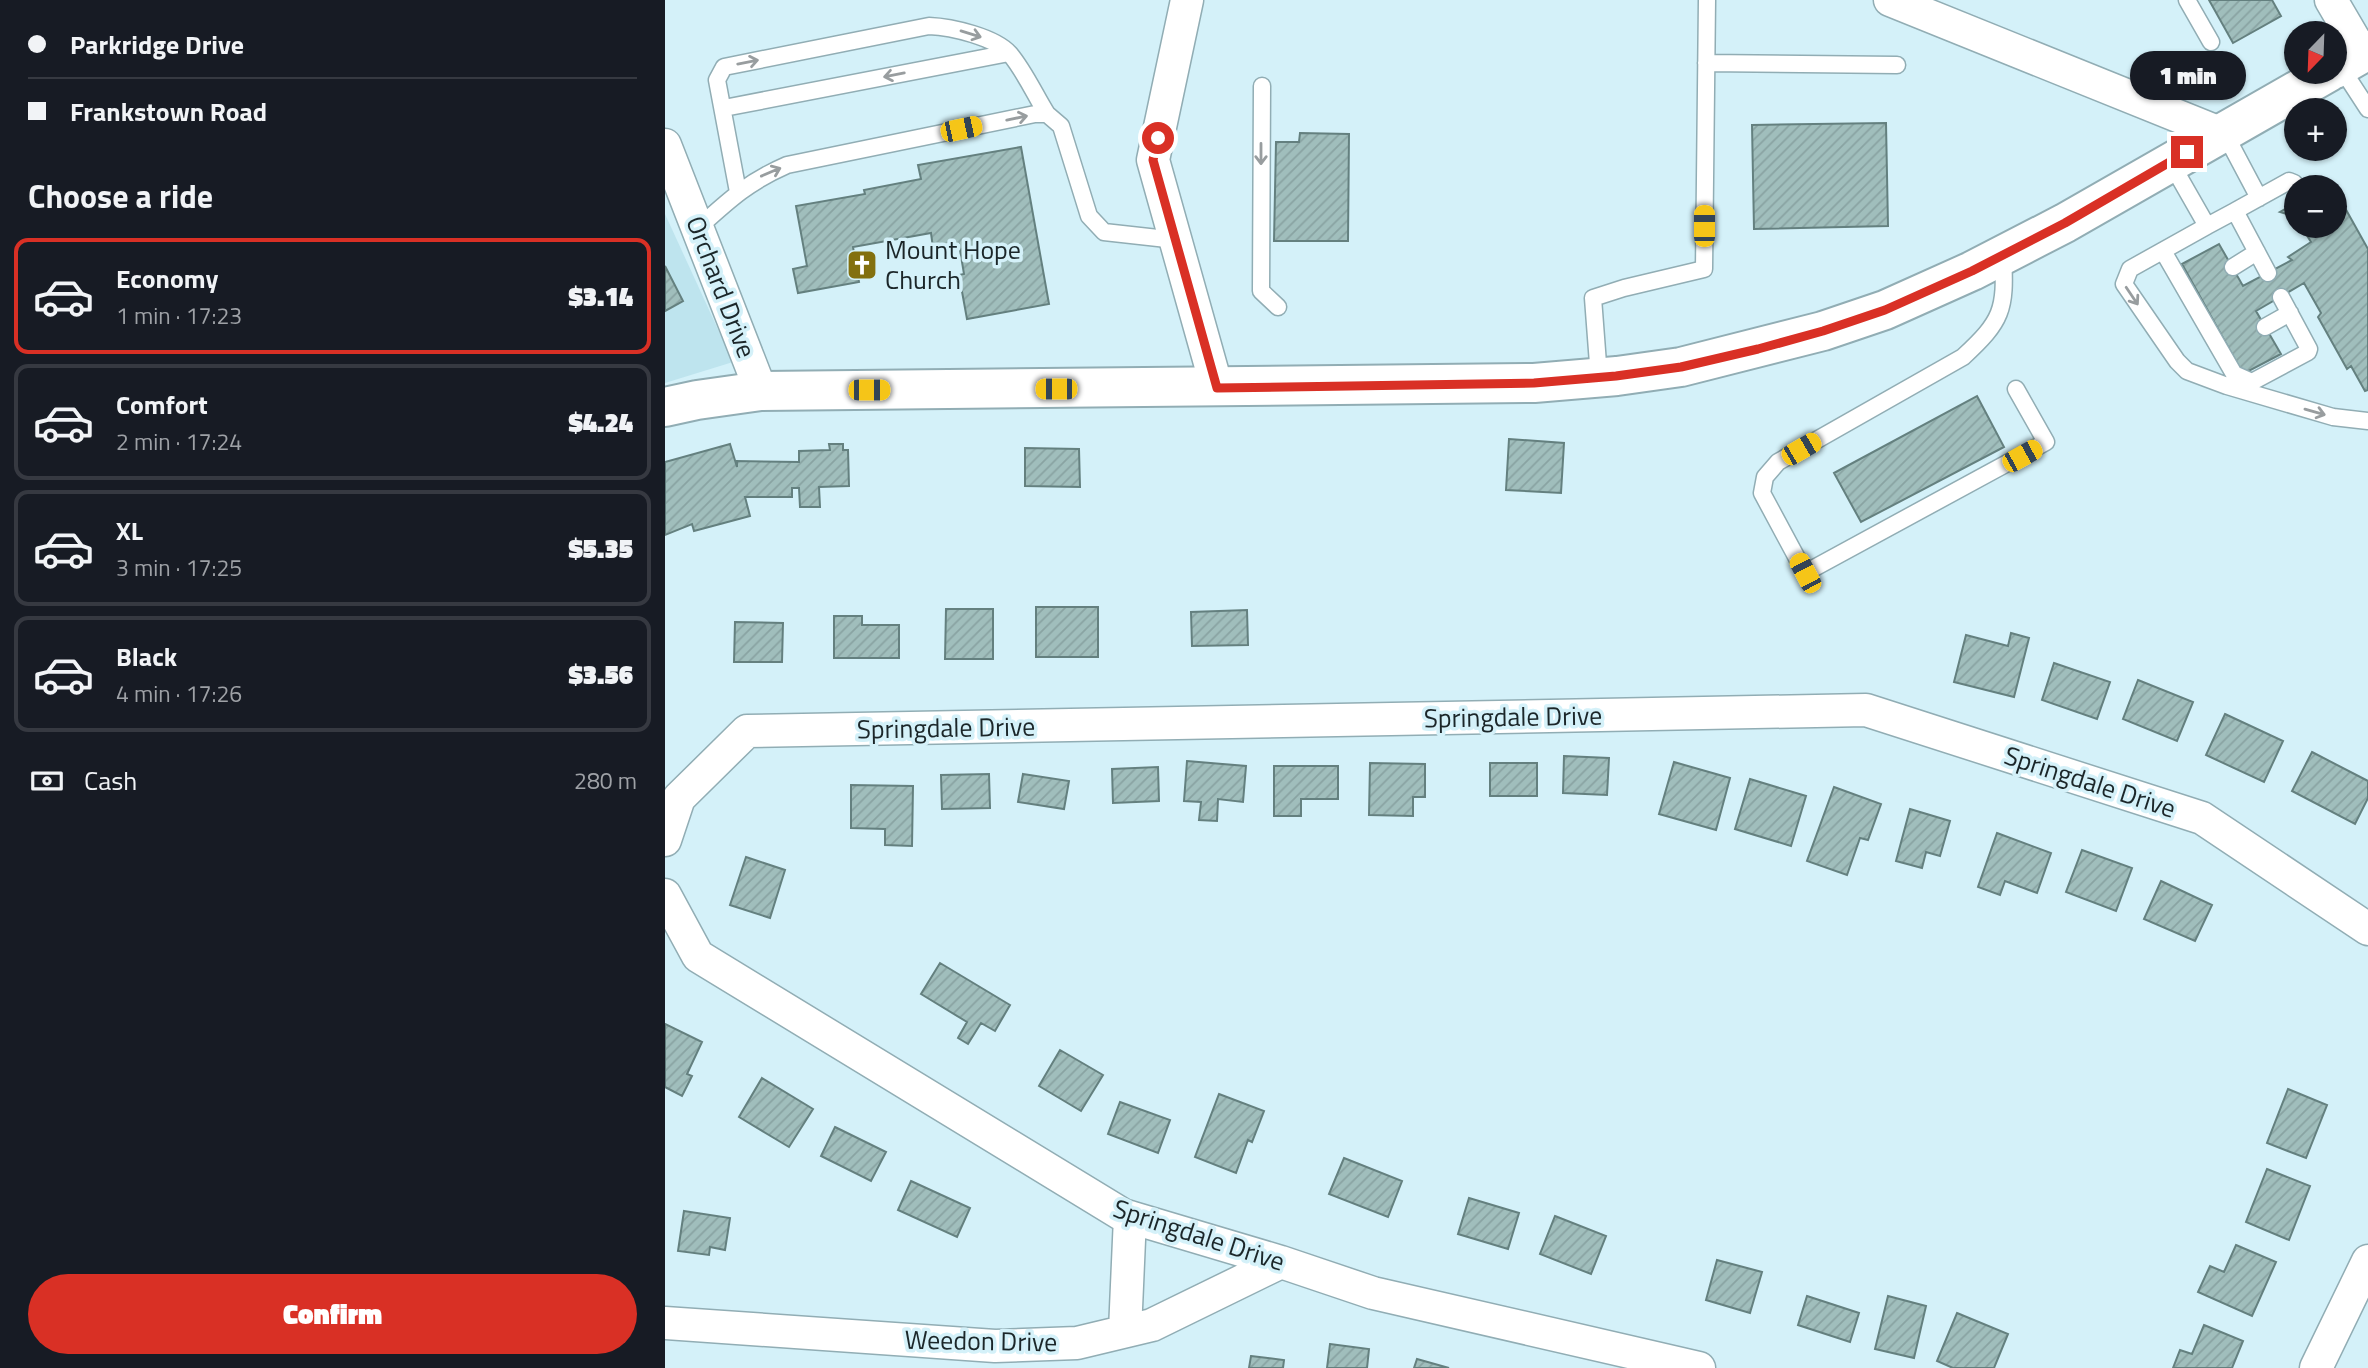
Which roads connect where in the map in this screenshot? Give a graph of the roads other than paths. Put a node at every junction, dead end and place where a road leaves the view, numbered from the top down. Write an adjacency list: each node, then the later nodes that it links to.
1 (1187, 0): 26 (street)
2 (1707, 0): 10 (lane)
3 (1890, 0): 17 (street)
4 (2187, 0): 7 (lane)
5 (2331, 0): 6 (street)
6 (2336, 21)
7 (2211, 42)
8 (1009, 53): 14 (lane, one-way to 14); 14 (lane, one-way to 8); 16 (lane)
9 (2347, 62): 15 (lane)
10 (1706, 63): 11 (lane); 36 (lane)
11 (1897, 65)
12 (2307, 84): 17 (main road)
13 (1262, 86): 33 (lane, one-way to 33)
14 (724, 108): 21 (lane)
15 (2368, 108)
16 (1048, 114): 21 (lane, one-way to 16); 26 (lane)
17 (2221, 132): 19 (main road); 22 (lane)
18 (665, 145): 25 (street, Orchard Drive)
19 (2170, 162): 24 (lane); 29 (main road)
20 (2284, 183): 22 (lane)
21 (738, 192): 25 (lane)
22 (2259, 198): 23 (lane)
23 (2235, 211): 24 (lane); 28 (lane)
24 (2207, 226): 27 (lane)
25 (698, 228): 39 (street, Orchard Drive)
26 (1176, 240): 37 (street)
27 (2162, 251): 34 (lane); 41 (lane, one-way to 41)
28 (2257, 252): 30 (lane); 31 (lane)
29 (2003, 255): 36 (main road); 38 (lane)
30 (2233, 267)
31 (2268, 273)
32 (2281, 297): 34 (lane)
33 (1278, 307)
34 (2290, 313): 35 (lane)
35 (2265, 327)
36 (1599, 377): 37 (main road)
37 (1217, 388): 39 (main road)
38 (2016, 389)
39 (761, 391): 40 (main road)
40 (665, 407)
41 (2368, 421)
42 (665, 840): 44 (street, Springdale Drive)
43 (665, 895): 45 (street, Springdale Drive)
44 (2368, 929)
45 (1130, 1217): 47 (street, Springdale Drive); 49 (street)
46 (2368, 1261): 51 (street)
47 (1281, 1262): 49 (street, Weedon Drive); 50 (street, Springdale Drive)
48 (665, 1323): 49 (street, Weedon Drive)
49 (1125, 1331)
50 (1699, 1368)
51 (2316, 1368)

